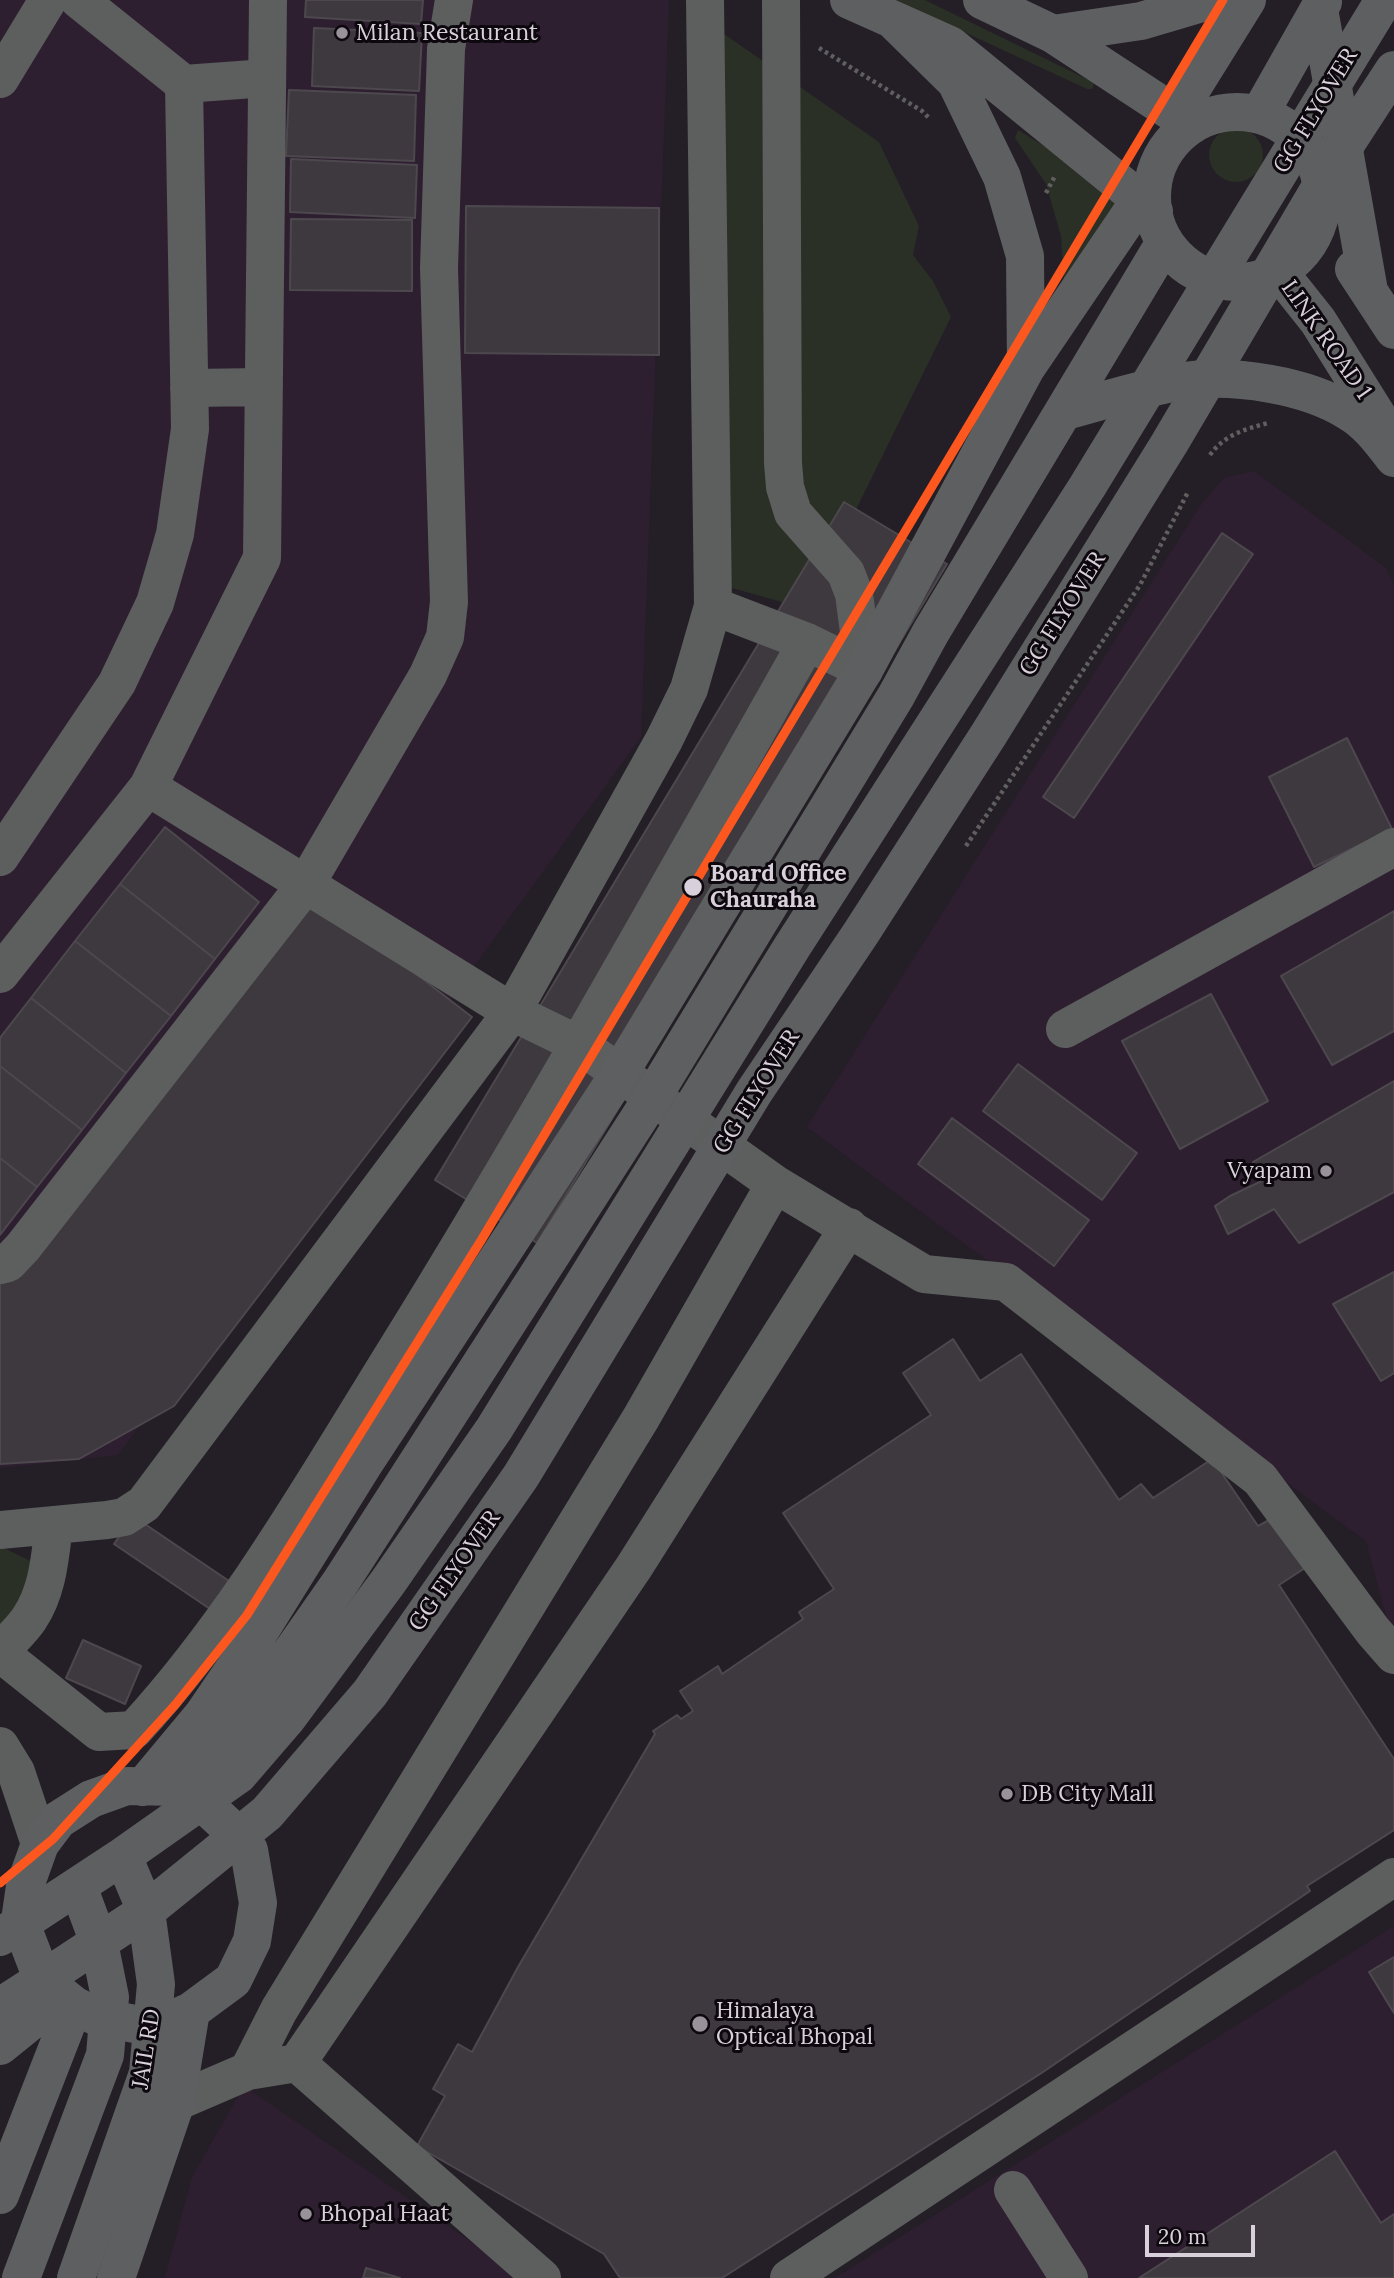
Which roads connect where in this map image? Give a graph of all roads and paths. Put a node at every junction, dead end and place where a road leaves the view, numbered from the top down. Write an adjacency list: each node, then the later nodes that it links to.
1 (48, 0): 17 (street)
2 (79, 0): 18 (street)
3 (268, 0): 16 (street)
4 (454, 0): 43 (street)
5 (849, 0): 13 (main road)
6 (982, 0): 14 (main road)
7 (1212, 0): 14 (main road)
8 (1247, 0): 21 (main road)
9 (1384, 0): 60 (main road, GG FLYOVER, bridge)
10 (704, 1): 36 (street)
11 (1322, 5): 19 (main road); 25 (main road)
12 (781, 12): 20 (path); 38 (street)
13 (892, 19): 22 (main road); 27 (main road)
14 (1053, 34): 21 (main road)
15 (1394, 70): 64 (main road, GG FLYOVER, bridge)
16 (267, 78): 18 (street); 28 (street)
17 (0, 79)
18 (184, 84): 29 (street)
19 (1259, 114): 21 (main road); 23 (main road)
20 (931, 120)
21 (1184, 120): 22 (main road)
22 (1153, 218): 24 (main road); 27 (main road); 30 (main road)
23 (1320, 218): 24 (main road); 25 (main road)
24 (1279, 272): 32 (main road, LINK ROAD 1)
25 (1369, 291): 26 (main road)
26 (1394, 330)
27 (1026, 368): 38 (main road)
28 (264, 387): 29 (street); 39 (street)
29 (189, 388): 42 (street)
30 (1065, 411): 33 (main road); 49 (main road)
31 (1277, 421): 34 (path)
32 (1394, 444)
33 (1394, 458)
34 (1204, 464)
35 (1191, 485): 41 (path)
36 (713, 607): 37 (street); 45 (street)
37 (807, 642): 38 (street); 47 (street)
38 (864, 670): 48 (main road)
39 (148, 787): 43 (street); 44 (street)
40 (1394, 847): 46 (street)
41 (965, 848)
42 (0, 857)
43 (306, 884): 45 (street); 52 (street)
44 (0, 974)
45 (512, 1012): 47 (street); 53 (street)
46 (1065, 1029)
47 (580, 1045): 48 (street); 55 (street)
48 (619, 1074): 49 (street); 58 (main road)
49 (652, 1098): 50 (street); 58 (main road)
50 (775, 1184): 51 (street); 72 (street)
51 (849, 1227): 56 (street); 71 (street)
52 (0, 1265)
53 (54, 1525): 54 (street); 55 (street)
54 (0, 1530)
55 (0, 1652)
56 (1394, 1655)
57 (0, 1746): 59 (street)
58 (161, 1787): 59 (main road); 69 (main road)
59 (40, 1844): 63 (main road)
60 (123, 1856): 62 (main road, GG FLYOVER, bridge); 64 (main road, JAIL RD, bridge)
61 (1394, 1877): 80 (street)
62 (78, 1886): 65 (main road, GG FLYOVER, bridge); 66 (main road, JAIL RD, bridge)
63 (13, 1890): 67 (main road)
64 (146, 1912): 66 (main road, GG FLYOVER, bridge); 77 (main road, JAIL RD, bridge)
65 (0, 1937)
66 (99, 1943): 68 (main road, GG FLYOVER, bridge); 76 (main road, JAIL RD, bridge)
67 (68, 2001): 69 (main road); 70 (main road); 75 (main road)
68 (0, 2007)
69 (191, 2011): 73 (main road)
70 (0, 2046)
71 (297, 2063): 72 (street); 79 (street)
72 (248, 2071): 73 (street)
73 (176, 2102): 78 (main road)
74 (1013, 2190): 81 (street)
75 (0, 2195)
76 (21, 2278)
77 (76, 2278)
78 (116, 2278)
79 (542, 2278)
80 (789, 2278)
81 (1069, 2278)

